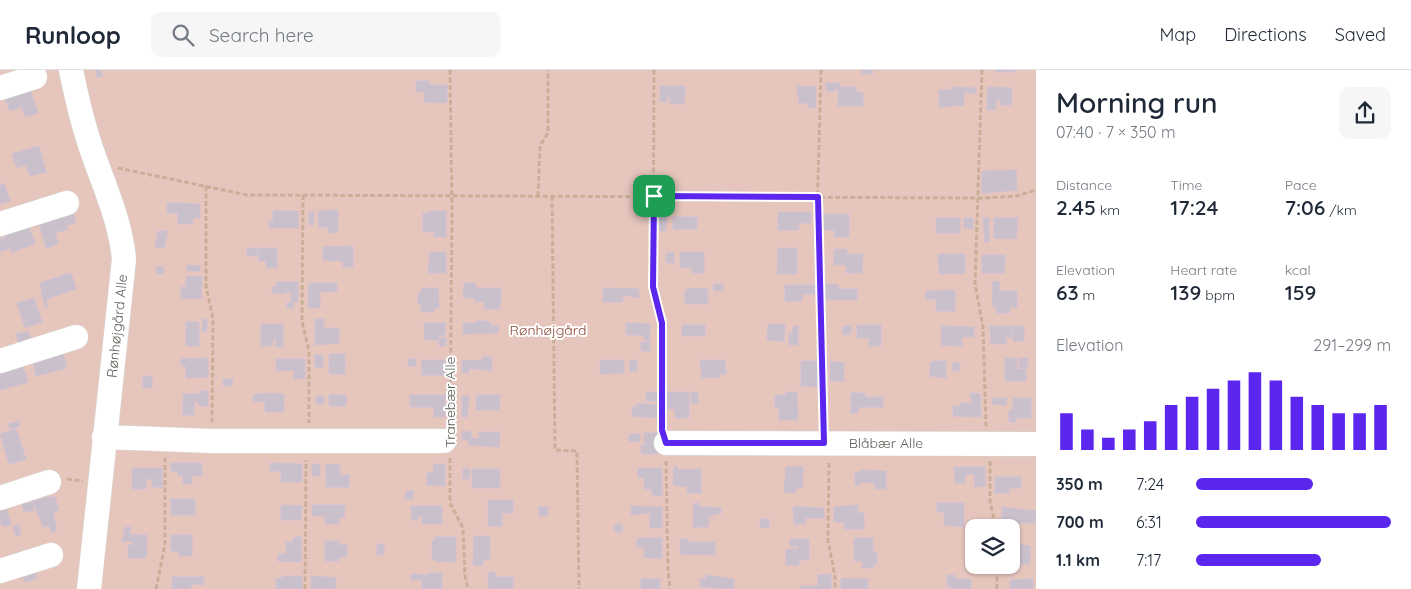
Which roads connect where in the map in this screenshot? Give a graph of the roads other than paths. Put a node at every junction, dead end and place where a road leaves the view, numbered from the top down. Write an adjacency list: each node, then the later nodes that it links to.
1 (71, 70): 8 (street, Rønhøjgård Alle)
2 (35, 78): 3 (street)
3 (0, 88)
4 (66, 203): 5 (street)
5 (0, 224)
6 (76, 337): 7 (street)
7 (0, 361)
8 (104, 437): 9 (street, Tranebær Alle); 16 (street, Rønhøjgård Alle)
9 (448, 441)
10 (666, 443): 11 (street, Blåbær Alle)
11 (1036, 444)
12 (49, 482): 13 (street)
13 (0, 498)
14 (50, 555): 15 (street)
15 (0, 572)
16 (89, 589)

